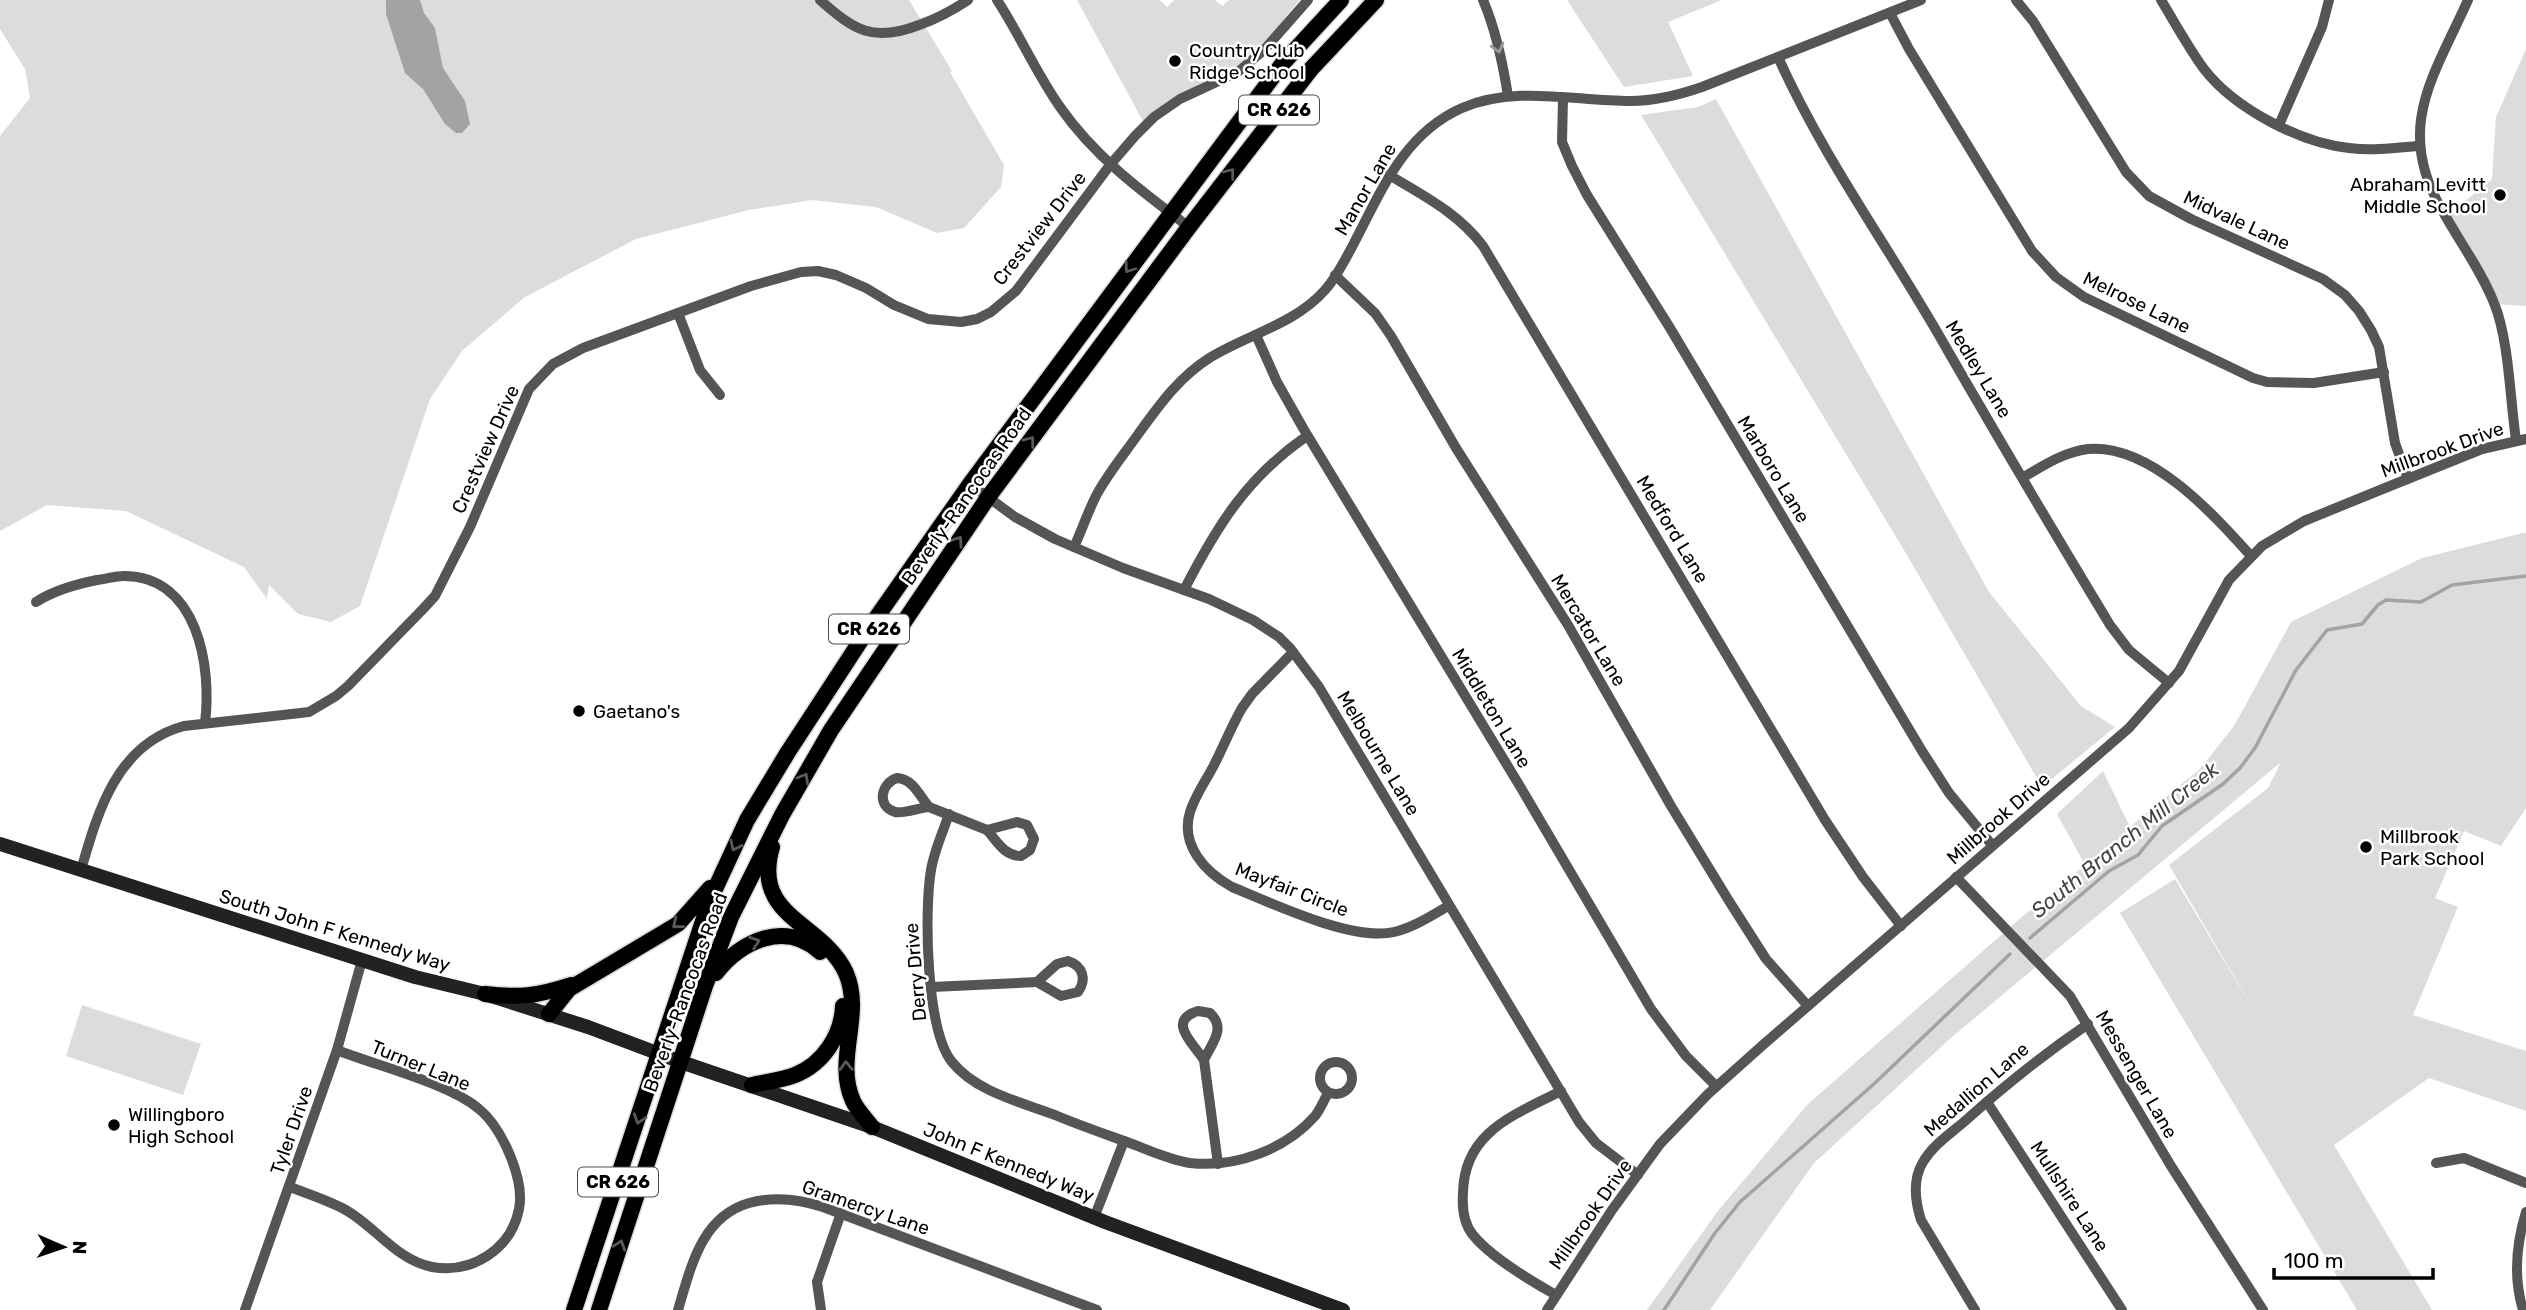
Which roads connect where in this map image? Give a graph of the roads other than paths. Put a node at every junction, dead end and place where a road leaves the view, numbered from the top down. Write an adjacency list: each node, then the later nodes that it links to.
1 (820, 0): 2 (street)
2 (968, 0)
3 (997, 0): 19 (street)
4 (1308, 0): 19 (street, Crestview Drive)
5 (1341, 0): 21 (main road, Beverly-Rancocas Road / CR 626)
6 (1376, 0): 22 (main road, Beverly-Rancocas Road / CR 626, one-way to 6)
7 (1483, 0): 15 (street, one-way to 15)
8 (1921, 0): 13 (street, Manor Lane)
9 (2016, 0): 26 (street, Midvale Lane)
10 (2161, 0): 17 (street)
11 (2329, 0): 17 (street)
12 (2468, 0): 18 (street)
13 (1890, 13): 14 (street, Manor Lane); 26 (street, Melrose Lane)
14 (1778, 57): 16 (street, Manor Lane); 30 (street, Medley Lane)
15 (1508, 96): 16 (street, Manor Lane); 20 (street, Manor Lane)
16 (1563, 98): 46 (street, Marboro Lane)
17 (2279, 125): 18 (street)
18 (2419, 146): 29 (street)
19 (1110, 165): 21 (street); 24 (street, Crestview Drive)
20 (1389, 175): 23 (street, Manor Lane); 51 (street, Medford Lane)
21 (1170, 213): 22 (street); 32 (main road, Beverly-Rancocas Road / CR 626, one-way to 32)
22 (1189, 227): 33 (main road, Beverly-Rancocas Road / CR 626, one-way to 22)
23 (1335, 275): 25 (street, Manor Lane); 58 (street, Mercator Lane)
24 (678, 313): 27 (street); 40 (street, Crestview Drive)
25 (1256, 335): 28 (street, Middleton Lane); 34 (street, Manor Lane)
26 (2384, 373): 31 (street, Midvale Lane)
27 (720, 394)
28 (1307, 436): 36 (street); 66 (street, Middleton Lane)
29 (2521, 440): 31 (street, Millbrook Drive)
30 (2024, 477): 35 (street); 39 (street, Medley Lane)
31 (2408, 479): 35 (street, Millbrook Drive)
32 (970, 484): 33 (street, Melbourne Lane); 48 (main road, Beverly-Rancocas Road / CR 626, one-way to 48)
33 (989, 496): 34 (street, Melbourne Lane); 43 (main road, Beverly-Rancocas Road / CR 626, one-way to 33)
34 (1074, 547): 36 (street, Melbourne Lane)
35 (2251, 556): 39 (street, Millbrook Drive)
36 (1184, 590): 38 (street, Melbourne Lane)
37 (36, 602): 40 (street)
38 (1293, 652): 50 (street, Melbourne Lane); 50 (street, Mayfair Circle)
39 (2169, 683): 46 (street, Millbrook Drive)
40 (205, 723): 47 (street, Crestview Drive)
41 (929, 807): 41 (street); 42 (street)
42 (949, 814): 44 (street); 56 (street, Derry Drive)
43 (782, 815): 55 (main road, Beverly-Rancocas Road / CR 626); 70 (main road, one-way to 43)
44 (987, 830): 44 (street)
45 (0, 844): 47 (street, South John F Kennedy Way)
46 (1992, 845): 49 (street, Millbrook Drive)
47 (81, 870): 52 (street, South John F Kennedy Way)
48 (722, 873): 53 (main road, one-way to 53); 62 (main road, Beverly-Rancocas Road / CR 626)
49 (1955, 877): 51 (street, Millbrook Drive); 60 (street, Messenger Lane)
50 (1448, 906): 67 (street, Melbourne Lane)
51 (1901, 926): 58 (street, Millbrook Drive)
52 (362, 960): 57 (street, South John F Kennedy Way); 61 (street, Tyler Drive)
53 (580, 982): 57 (main road); 59 (main road)
54 (1038, 982): 54 (street); 56 (street)
55 (705, 986): 64 (main road, Beverly-Rancocas Road / CR 626); 65 (main road, one-way to 65)
56 (932, 987): 71 (street, Derry Drive)
57 (485, 994): 59 (street, South John F Kennedy Way)
58 (1808, 1006): 66 (street, Millbrook Drive)
59 (549, 1014): 62 (street, South John F Kennedy Way)
60 (2088, 1024): 69 (street, Medallion Lane); 92 (street, Messenger Lane)
61 (337, 1050): 76 (street, Tyler Drive); 76 (street, Turner Lane)
62 (659, 1054): 64 (street, John F Kennedy Way); 83 (main road, Beverly-Rancocas Road / CR 626, one-way to 83)
63 (1204, 1060): 63 (street); 73 (street)
64 (681, 1062): 65 (street, John F Kennedy Way); 84 (main road, Beverly-Rancocas Road / CR 626, one-way to 64)
65 (752, 1085): 70 (street, John F Kennedy Way)
66 (1716, 1086): 74 (street, Millbrook Drive)
67 (1561, 1091): 74 (street, Melbourne Lane); 81 (street)
68 (1328, 1093): 73 (street, Derry Drive)
69 (1987, 1102): 90 (street, Medallion Lane); 91 (street, Mullshire Lane)
70 (872, 1127): 79 (street, John F Kennedy Way)
71 (1124, 1141): 73 (street, Derry Drive); 79 (street)
72 (2436, 1163): 75 (street)
73 (1218, 1164)
74 (1638, 1175): 81 (street, Millbrook Drive)
75 (2526, 1183)
76 (290, 1187): 82 (street, Tyler Drive)
77 (2526, 1212): 80 (street)
78 (841, 1213): 85 (street, Gramercy Lane); 86 (street); 87 (street, Gramercy Lane)
79 (1094, 1218): 88 (street, John F Kennedy Way)
80 (2524, 1224): 93 (street)
81 (1556, 1295): 89 (street, Millbrook Drive)
82 (245, 1310)
83 (574, 1310)
84 (599, 1310)
85 (678, 1310)
86 (821, 1310)
87 (1097, 1310)
88 (1343, 1310)
89 (1547, 1310)
90 (1975, 1310)
91 (2123, 1310)
92 (2263, 1310)
93 (2524, 1310)

